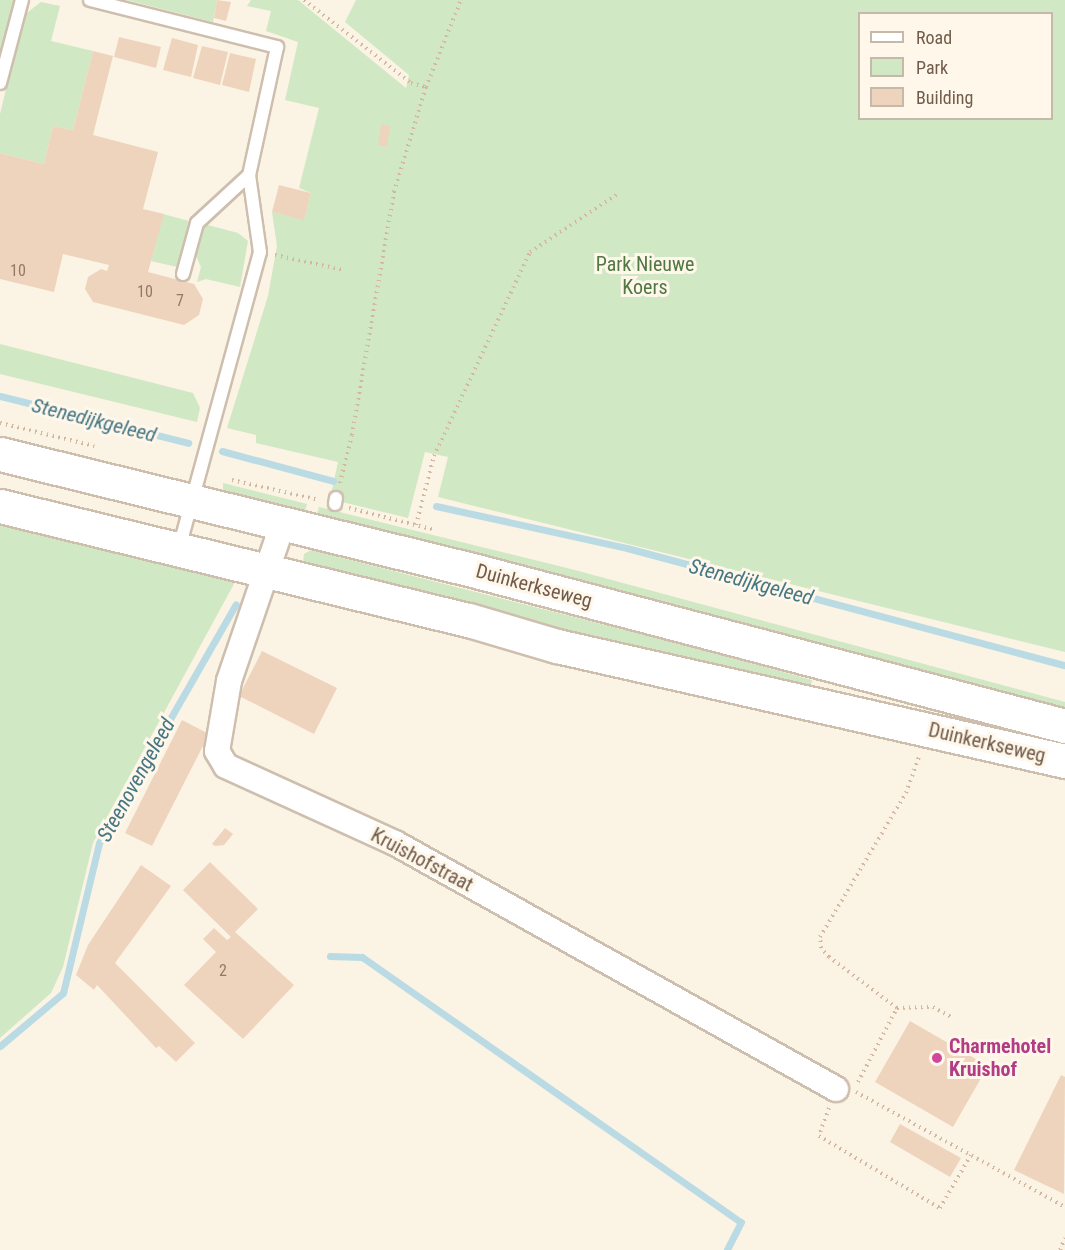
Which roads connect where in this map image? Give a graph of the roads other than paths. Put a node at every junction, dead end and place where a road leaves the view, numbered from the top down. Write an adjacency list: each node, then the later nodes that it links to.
1 (22, 0): 3 (lane)
2 (90, 0): 4 (lane)
3 (0, 83)
4 (249, 175): 5 (lane); 7 (lane)
5 (183, 274)
6 (0, 454): 7 (main road, Duinkerkseweg)
7 (197, 480): 9 (main road, Duinkerkseweg); 10 (lane)
8 (0, 506): 10 (main road, Duinkerkseweg)
9 (283, 523): 11 (street, Kruishofstraat); 12 (main road, Duinkerkseweg)
10 (179, 550): 11 (main road, Duinkerkseweg)
11 (269, 572): 14 (main road, Duinkerkseweg); 16 (street, Kruishofstraat)
12 (1007, 714): 13 (main road, Duinkerkseweg); 14 (main road)
13 (1065, 726)
14 (927, 730): 15 (main road, Duinkerkseweg)
15 (1065, 761)
16 (845, 1090)

